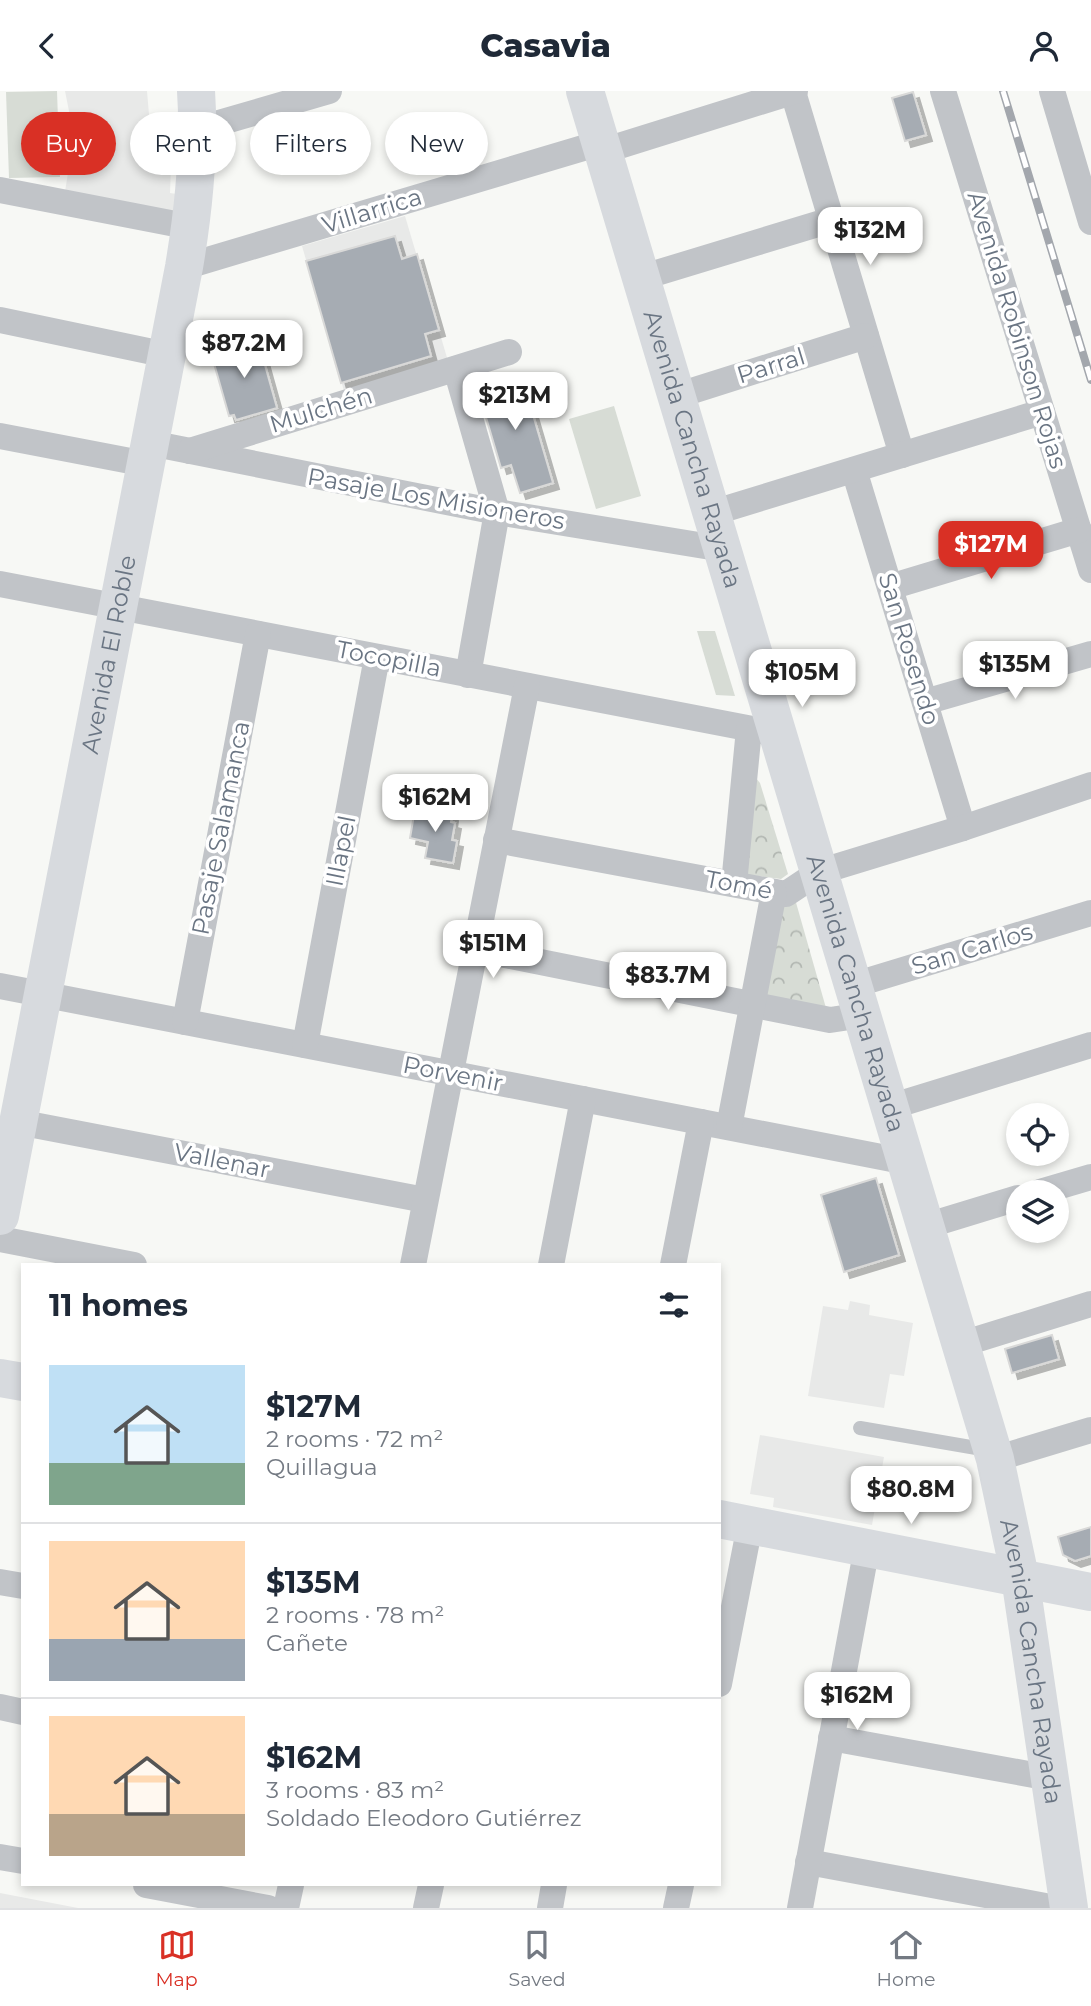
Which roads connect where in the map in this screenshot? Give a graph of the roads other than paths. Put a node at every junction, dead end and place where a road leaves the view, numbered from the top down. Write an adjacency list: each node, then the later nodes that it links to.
1 (196, 91): 8 (street, Avenida El Roble)
2 (330, 91): 9 (street)
3 (585, 91): 10 (street, Avenida Cancha Rayada)
4 (794, 91): 7 (street, Villarrica); 13 (street)
5 (943, 91): 24 (street, Avenida Robinson Rojas)
6 (1052, 91): 14 (street)
7 (742, 99): 10 (street, Villarrica)
8 (197, 112)
9 (236, 118)
10 (601, 147): 16 (street, Villarrica); 17 (street, Avenida Cancha Rayada)
11 (197, 175): 15 (street, Avenida El Roble)
12 (0, 190): 15 (street)
13 (831, 220): 17 (street); 19 (street)
14 (1091, 222)
15 (191, 227): 16 (street, Avenida El Roble)
16 (184, 267): 21 (street, Avenida El Roble)
17 (640, 278): 23 (street, Avenida Cancha Rayada)
18 (0, 320): 21 (street)
19 (866, 337): 23 (street, Parral); 27 (street)
20 (509, 352): 22 (street, Mulchén)
21 (167, 355): 26 (street, Avenida El Roble)
22 (456, 369): 26 (street, Mulchén); 29 (street)
23 (676, 395): 30 (street, Avenida Cancha Rayada)
24 (1042, 412): 27 (street); 31 (street, Avenida Robinson Rojas)
25 (0, 436): 26 (street, Pasaje Los Misioneros)
26 (161, 453): 29 (street, Pasaje Los Misioneros); 36 (street, Avenida El Roble)
27 (902, 455): 28 (street)
28 (854, 470): 30 (street); 35 (street, San Rosendo)
29 (497, 512): 32 (street, Pasaje Los Misioneros); 40 (street)
30 (712, 513): 32 (street, Avenida Cancha Rayada)
31 (1079, 530): 33 (street, Avenida Robinson Rojas); 35 (street)
32 (723, 549): 43 (street, Avenida Cancha Rayada)
33 (1091, 570)
34 (0, 584): 36 (street, Tocopilla)
35 (890, 587): 42 (street, San Rosendo)
36 (118, 607): 37 (street, Tocopilla); 53 (street, Avenida El Roble)
37 (258, 634): 39 (street, Tocopilla); 56 (street, Pasaje Salamanca)
38 (1091, 654): 42 (street)
39 (377, 657): 40 (street, Tocopilla); 57 (street, Illapel)
40 (468, 675): 41 (street, Tocopilla)
41 (527, 686): 43 (street, Tocopilla); 46 (street)
42 (925, 702): 45 (street, San Rosendo)
43 (763, 732): 47 (street, Avenida Cancha Rayada); 48 (street)
44 (1091, 785): 45 (street, Tomé)
45 (963, 828): 47 (street, Tomé)
46 (496, 840): 48 (street, Tomé); 51 (street)
47 (819, 872): 49 (street, Tomé); 54 (street, Avenida Cancha Rayada)
48 (734, 884): 49 (street, Tomé)
49 (774, 892): 55 (street)
50 (1091, 913): 54 (street, San Carlos)
51 (475, 949): 55 (street, San Carlos); 59 (street)
52 (0, 986): 53 (street, Porvenir)
53 (43, 994): 56 (street, Porvenir); 62 (street, Avenida El Roble)
54 (858, 1000): 55 (street, San Carlos); 61 (street, Avenida Cancha Rayada)
55 (751, 1004): 64 (street)
56 (185, 1022): 57 (street, Porvenir)
57 (304, 1045): 59 (street, Porvenir)
58 (1091, 1045): 61 (street)
59 (450, 1073): 60 (street, Porvenir); 68 (street)
60 (583, 1099): 63 (street, Porvenir); 75 (street)
61 (890, 1107): 65 (street, Avenida Cancha Rayada)
62 (18, 1122): 68 (street, Vallenar); 70 (street, Avenida El Roble)
63 (701, 1122): 64 (street, Porvenir); 76 (street)
64 (729, 1127): 65 (street, Porvenir)
65 (907, 1162): 71 (street, Avenida Cancha Rayada)
66 (1091, 1177): 67 (street)
67 (1069, 1183)
68 (425, 1201): 74 (street)
69 (1006, 1202): 71 (street)
70 (0, 1216)
71 (926, 1226): 78 (street, Avenida Cancha Rayada)
72 (0, 1239): 73 (street)
73 (124, 1263)
74 (413, 1263)
75 (551, 1263)
76 (673, 1263)
77 (1091, 1304): 78 (street)
78 (962, 1344): 83 (street, Avenida Cancha Rayada)
79 (0, 1378): 80 (street)
80 (21, 1382)
81 (860, 1428): 83 (lane)
82 (1091, 1430): 83 (street)
83 (994, 1455): 86 (street, Avenida Cancha Rayada)
84 (734, 1522): 85 (street); 90 (street)
85 (867, 1547): 86 (street); 93 (street)
86 (1020, 1577): 89 (street); 94 (street, Avenida Cancha Rayada)
87 (0, 1582): 88 (street)
88 (21, 1586)
89 (1091, 1591)
90 (721, 1662)
91 (0, 1707): 92 (street)
92 (21, 1712)
93 (831, 1738): 94 (street); 97 (street)
94 (1050, 1778): 111 (street, Avenida Cancha Rayada)
95 (0, 1857): 96 (street)
96 (21, 1861)
97 (808, 1862): 109 (street); 110 (street)
98 (151, 1886): 104 (street)
99 (291, 1886): 105 (street)
100 (431, 1886): 106 (street)
101 (554, 1886): 107 (street)
102 (681, 1886): 108 (street)
103 (1091, 1907): 112 (street)
104 (268, 1908)
105 (286, 1908)
106 (426, 1908)
107 (550, 1908)
108 (676, 1908)
109 (800, 1908)
110 (1056, 1908)
111 (1069, 1908)
112 (1085, 1908)

